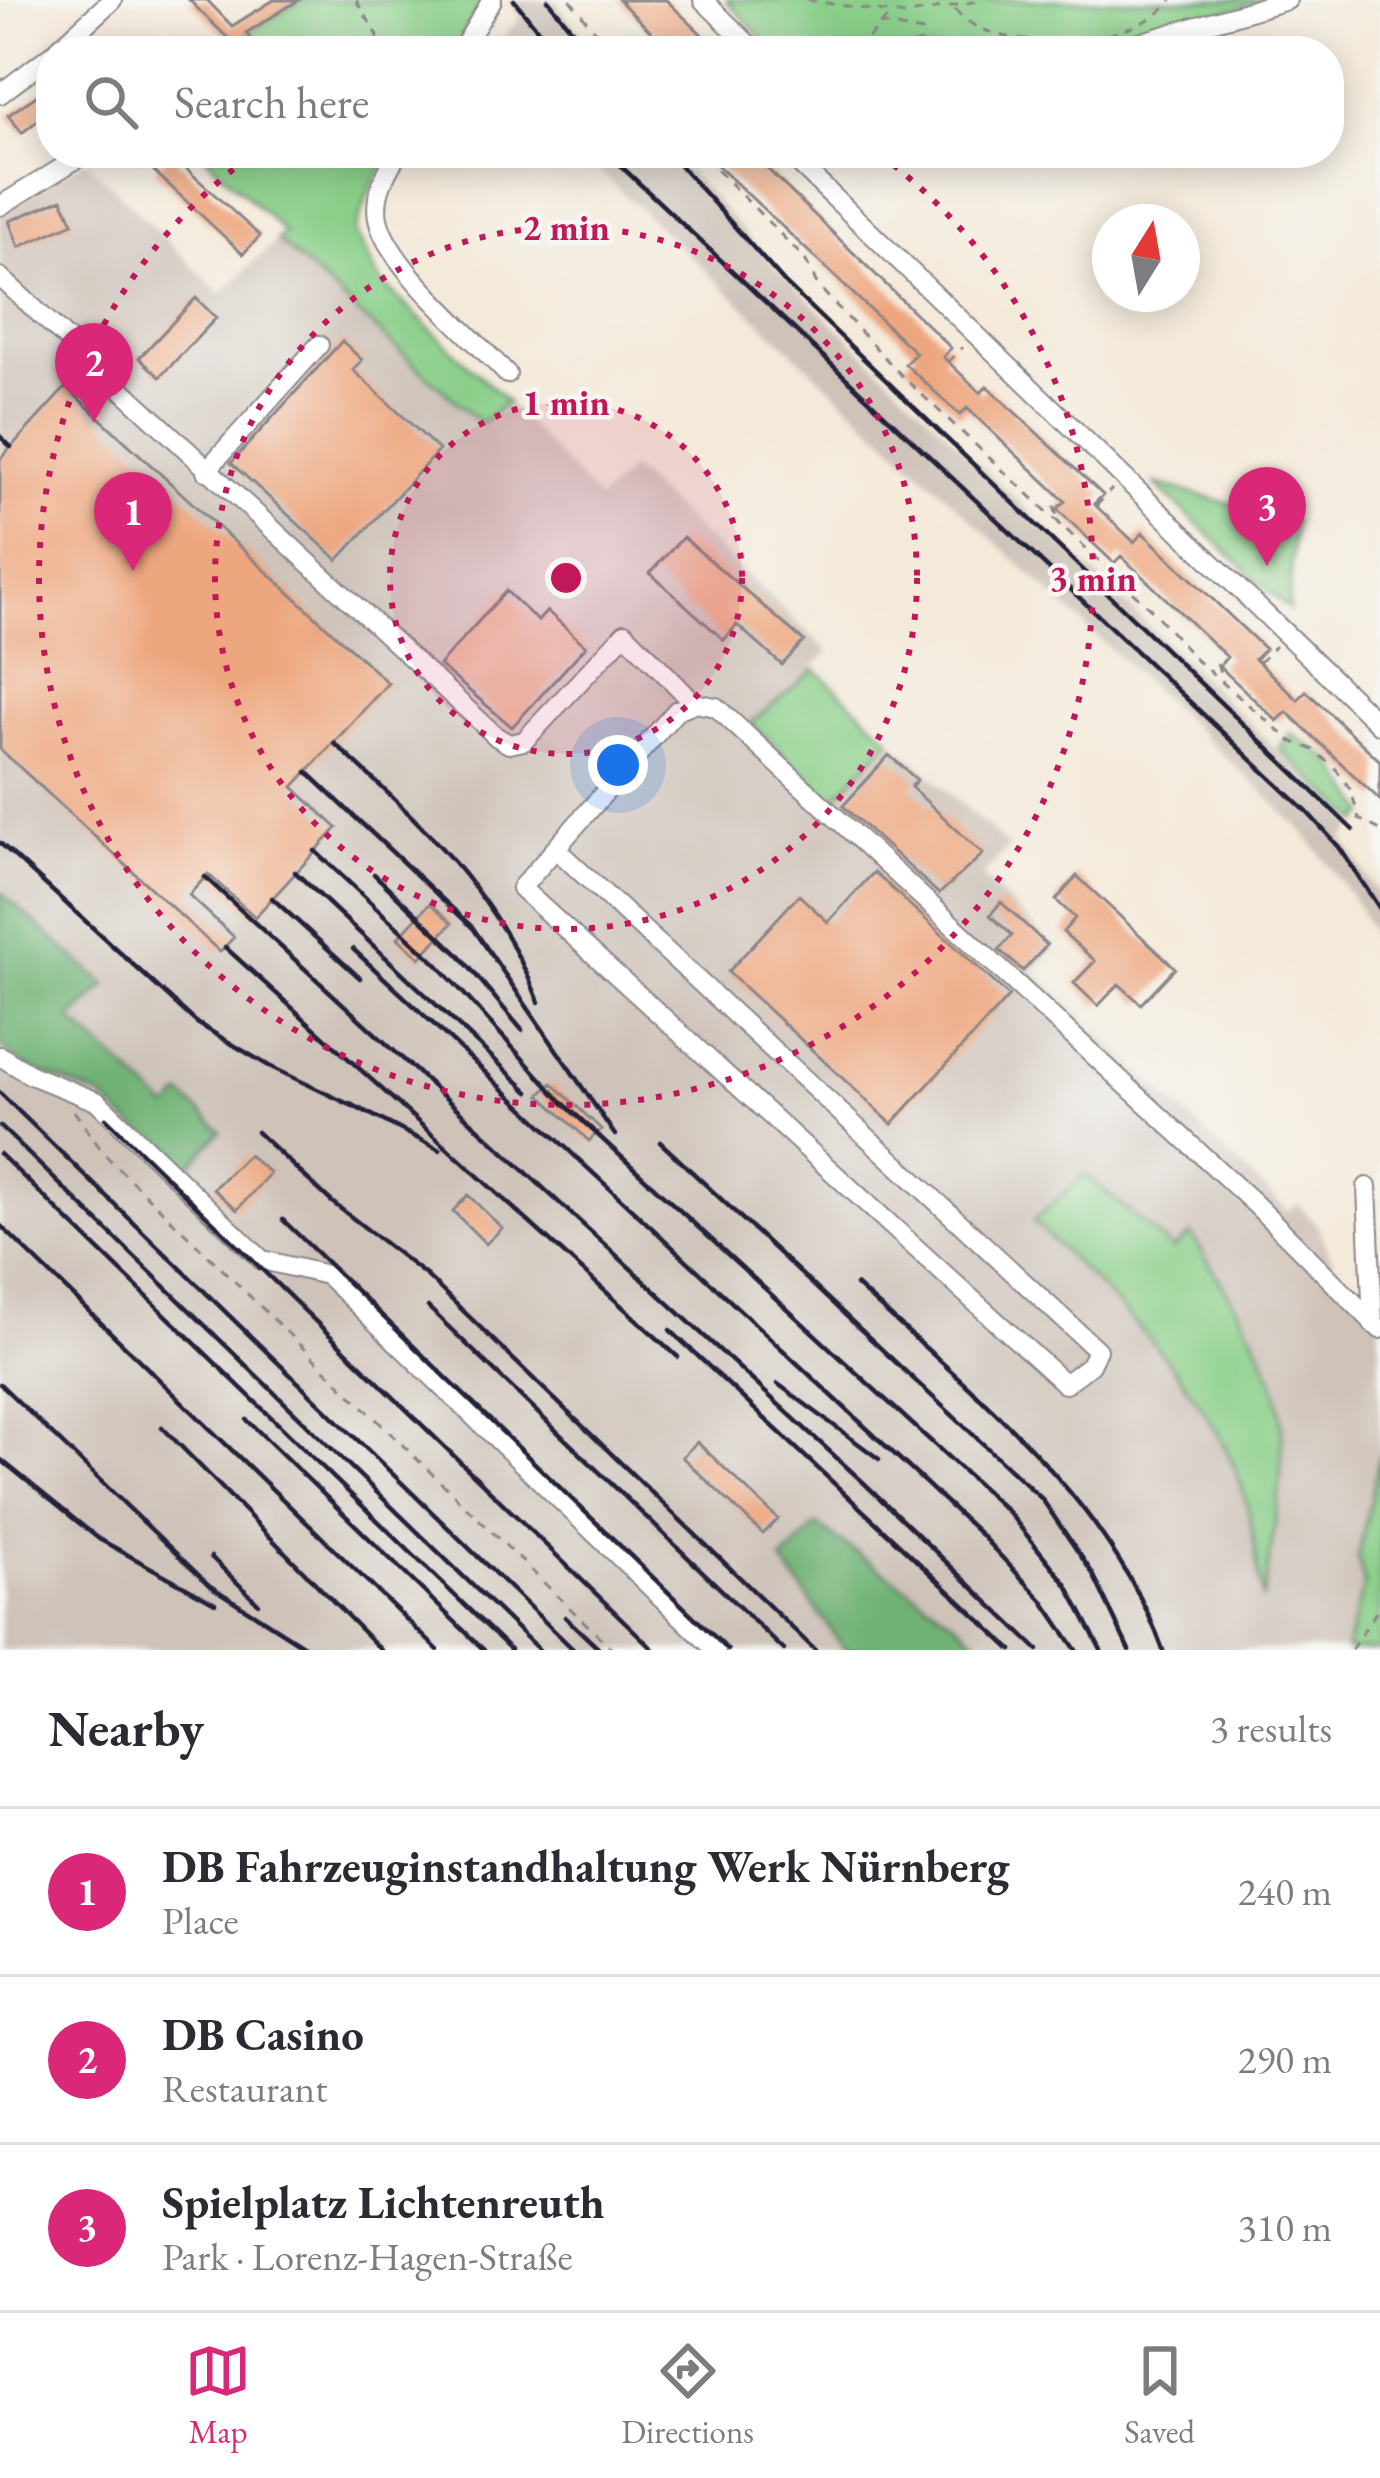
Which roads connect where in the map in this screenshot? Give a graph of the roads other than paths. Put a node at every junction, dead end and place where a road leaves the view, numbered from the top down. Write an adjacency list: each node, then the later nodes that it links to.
1 (112, 0): 5 (street)
2 (492, 0): 6 (street)
3 (704, 0): 7 (street)
4 (1287, 0): 8 (street)
5 (73, 36)
6 (470, 36)
7 (739, 36)
8 (1163, 36)
9 (36, 67): 10 (street)
10 (0, 94)
11 (62, 168): 14 (street)
12 (388, 168): 17 (street)
13 (804, 168): 20 (street)
14 (0, 206)
15 (0, 278): 18 (street)
16 (319, 345): 18 (street)
17 (507, 374)
18 (206, 471): 19 (street)
19 (694, 703): 21 (street); 24 (street)
20 (1380, 725)
21 (556, 849): 21 (street)
22 (0, 1056): 25 (street)
23 (1366, 1186): 24 (street)
24 (1377, 1327)
25 (716, 1650)

